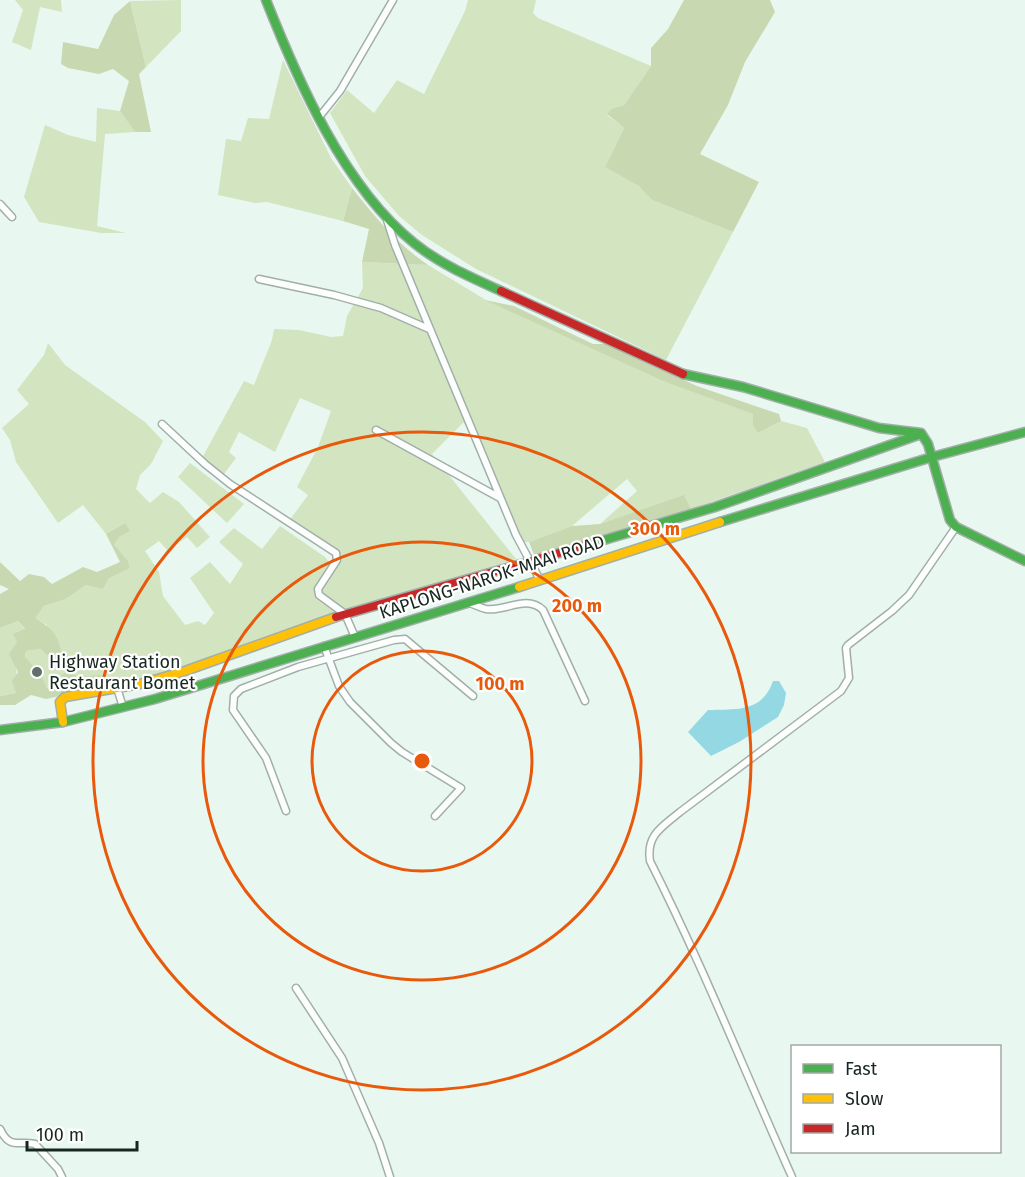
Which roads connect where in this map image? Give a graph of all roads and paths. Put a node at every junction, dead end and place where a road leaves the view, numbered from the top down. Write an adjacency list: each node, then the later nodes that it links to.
1 (267, 0): 3 (main road)
2 (393, 0): 3 (street)
3 (320, 116): 5 (main road)
4 (0, 204): 6 (street)
5 (386, 216): 8 (street); 11 (main road)
6 (12, 217)
7 (259, 279): 8 (street)
8 (430, 329): 14 (street)
9 (162, 424): 22 (street)
10 (376, 430): 14 (street)
11 (921, 433): 13 (main road); 15 (main road)
12 (1021, 433): 13 (main road, KAPLONG-NAROK-MAAI ROAD)
13 (933, 457): 16 (main road, KAPLONG-NAROK-MAAI ROAD); 17 (main road)
14 (500, 498): 19 (street)
15 (715, 507): 16 (street); 19 (main road)
16 (718, 524): 20 (main road, KAPLONG-NAROK-MAAI ROAD)
17 (956, 527): 18 (main road); 38 (street)
18 (1025, 561)
19 (531, 562): 20 (street); 22 (main road)
20 (541, 580): 21 (main road, KAPLONG-NAROK-MAAI ROAD)
21 (470, 603): 23 (main road, KAPLONG-NAROK-MAAI ROAD); 28 (street)
22 (345, 614): 23 (street); 26 (main road)
23 (355, 637): 24 (main road, KAPLONG-NAROK-MAAI ROAD)
24 (324, 646): 25 (street); 29 (main road, KAPLONG-NAROK-MAAI ROAD)
25 (329, 659): 27 (street); 32 (street); 33 (street)
26 (117, 688): 29 (street); 30 (main road)
27 (473, 696)
28 (585, 702)
29 (123, 708): 30 (main road, KAPLONG-NAROK-MAAI ROAD)
30 (63, 722): 31 (main road, KAPLONG-NAROK-MAAI ROAD)
31 (0, 730)
32 (286, 811)
33 (435, 816)
34 (296, 988): 37 (street)
35 (0, 1130): 36 (street)
36 (62, 1177)
37 (390, 1177)
38 (792, 1177)

